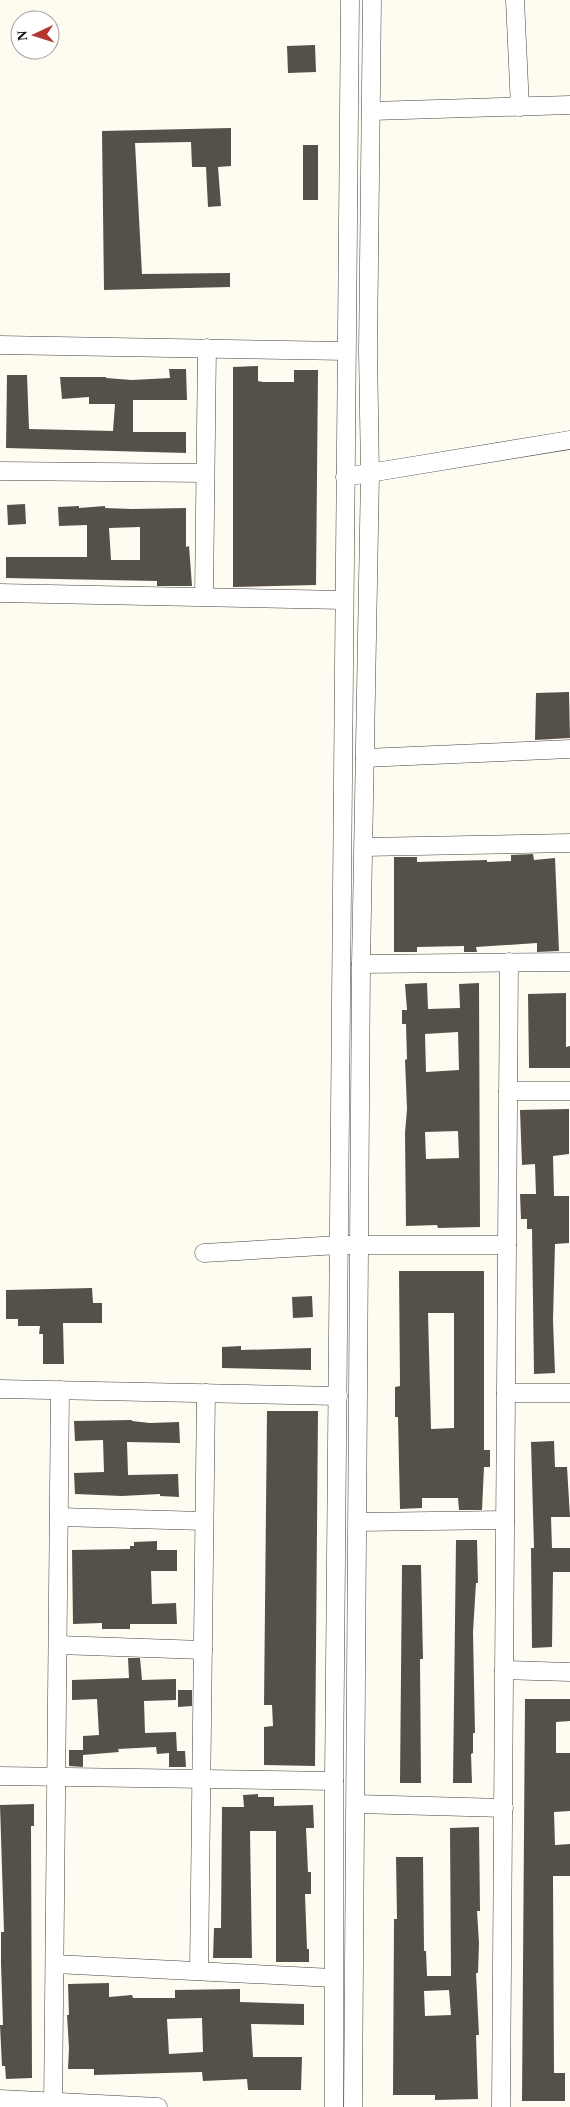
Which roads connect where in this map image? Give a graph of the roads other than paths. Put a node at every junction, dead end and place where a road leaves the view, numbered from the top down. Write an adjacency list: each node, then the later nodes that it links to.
1 (350, 0): 9 (street)
2 (372, 0): 6 (street)
3 (515, 0): 5 (street)
4 (570, 105): 5 (street)
5 (520, 106): 6 (street)
6 (372, 111): 13 (street)
7 (0, 345): 8 (street)
8 (207, 348): 9 (street); 12 (street)
9 (346, 351): 14 (street)
10 (570, 440): 13 (street)
11 (0, 470): 12 (street)
12 (206, 473): 16 (street)
13 (370, 474): 14 (street); 19 (street)
14 (345, 477): 17 (street)
15 (0, 593): 16 (street)
16 (204, 596): 17 (street)
17 (344, 600): 27 (street)
18 (570, 749): 19 (street)
19 (365, 758): 21 (street)
20 (570, 843): 21 (street)
21 (364, 848): 24 (street)
22 (509, 962): 23 (street); 24 (street); 25 (street)
23 (570, 962)
24 (361, 964): 28 (street)
25 (508, 1091): 26 (street); 29 (street)
26 (570, 1091)
27 (339, 1245): 28 (street); 30 (street); 36 (street)
28 (361, 1245): 29 (street); 40 (street)
29 (507, 1245): 34 (street)
30 (204, 1252)
31 (0, 1389): 32 (street)
32 (60, 1390): 33 (street); 37 (street)
33 (206, 1393): 36 (street); 39 (street)
34 (506, 1393): 35 (street); 38 (street)
35 (570, 1393)
36 (338, 1396): 48 (street)
37 (59, 1516): 39 (street); 41 (street)
38 (505, 1520): 40 (street); 43 (street)
39 (204, 1522): 42 (street)
40 (358, 1522): 49 (street)
41 (58, 1645): 42 (street); 46 (street)
42 (203, 1650): 47 (street)
43 (504, 1670): 44 (street); 50 (street)
44 (570, 1672)
45 (0, 1776): 46 (street)
46 (56, 1777): 47 (street); 51 (street)
47 (202, 1778): 48 (street); 52 (street)
48 (334, 1781): 53 (street)
49 (356, 1804): 50 (street); 58 (street)
50 (504, 1808): 59 (street)
51 (55, 1964): 52 (street); 55 (street)
52 (199, 1971): 53 (street)
53 (333, 1978): 57 (street)
54 (0, 2099): 55 (street)
55 (54, 2104): 56 (street)
56 (158, 2107)
57 (334, 2107)
58 (353, 2107)
59 (501, 2107)

